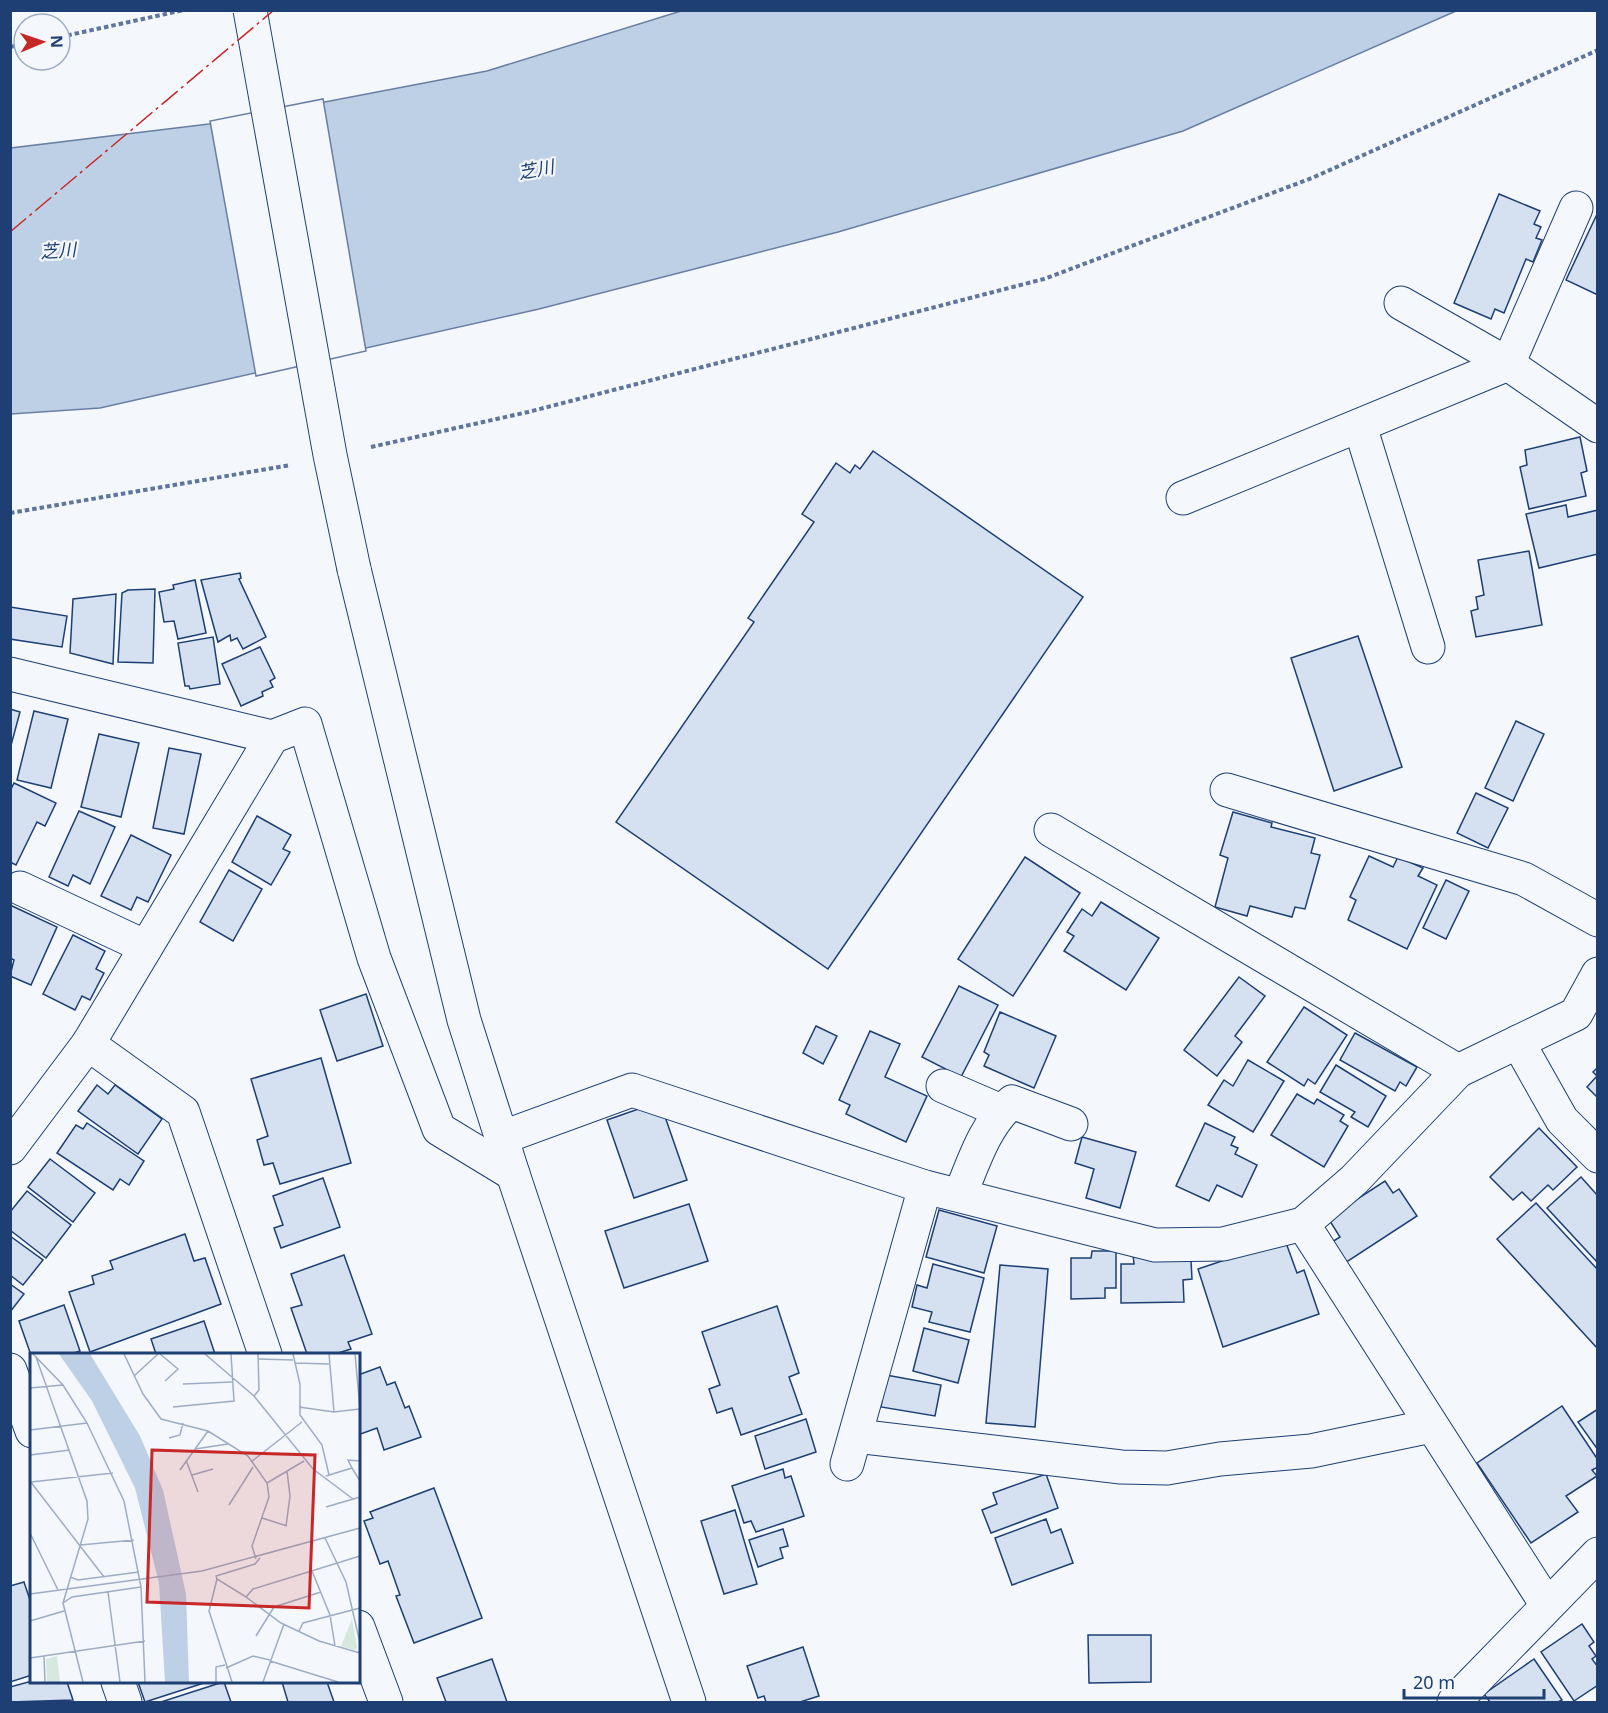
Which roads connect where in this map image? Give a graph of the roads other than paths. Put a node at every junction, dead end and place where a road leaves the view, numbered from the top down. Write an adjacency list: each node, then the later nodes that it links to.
1 (250, 10): 23 (street, bridge)
2 (1576, 208): 4 (street)
3 (1401, 303): 4 (street)
4 (1508, 364): 5 (street); 6 (street)
5 (1360, 426): 7 (street); 8 (street)
6 (1598, 426)
7 (1183, 498)
8 (1428, 647)
9 (10, 674): 10 (street)
10 (272, 737): 15 (street); 26 (street)
11 (1227, 790): 14 (street)
12 (1051, 830): 19 (street)
13 (20, 888): 15 (street)
14 (1598, 920)
15 (146, 947): 18 (street)
16 (1598, 974): 17 (street)
17 (1518, 1042): 19 (street); 25 (street)
18 (88, 1044): 24 (street); 30 (street)
19 (1458, 1071): 29 (street)
20 (943, 1086): 21 (street)
21 (1001, 1111): 22 (street); 28 (street)
22 (1071, 1124)
23 (501, 1138): 26 (street); 27 (street)
24 (10, 1148)
25 (1598, 1156)
26 (513, 1174): 40 (street)
27 (925, 1187): 28 (street); 33 (street)
28 (960, 1195): 29 (street)
29 (1304, 1224): 33 (street)
30 (265, 1353)
31 (10, 1370): 32 (street)
32 (30, 1425)
33 (1431, 1426): 35 (street)
34 (1598, 1554): 35 (street)
35 (1547, 1605): 41 (street)
36 (360, 1632): 39 (street)
37 (118, 1683): 38 (street)
38 (125, 1702)
39 (386, 1702)
40 (689, 1702)
41 (1454, 1702)

